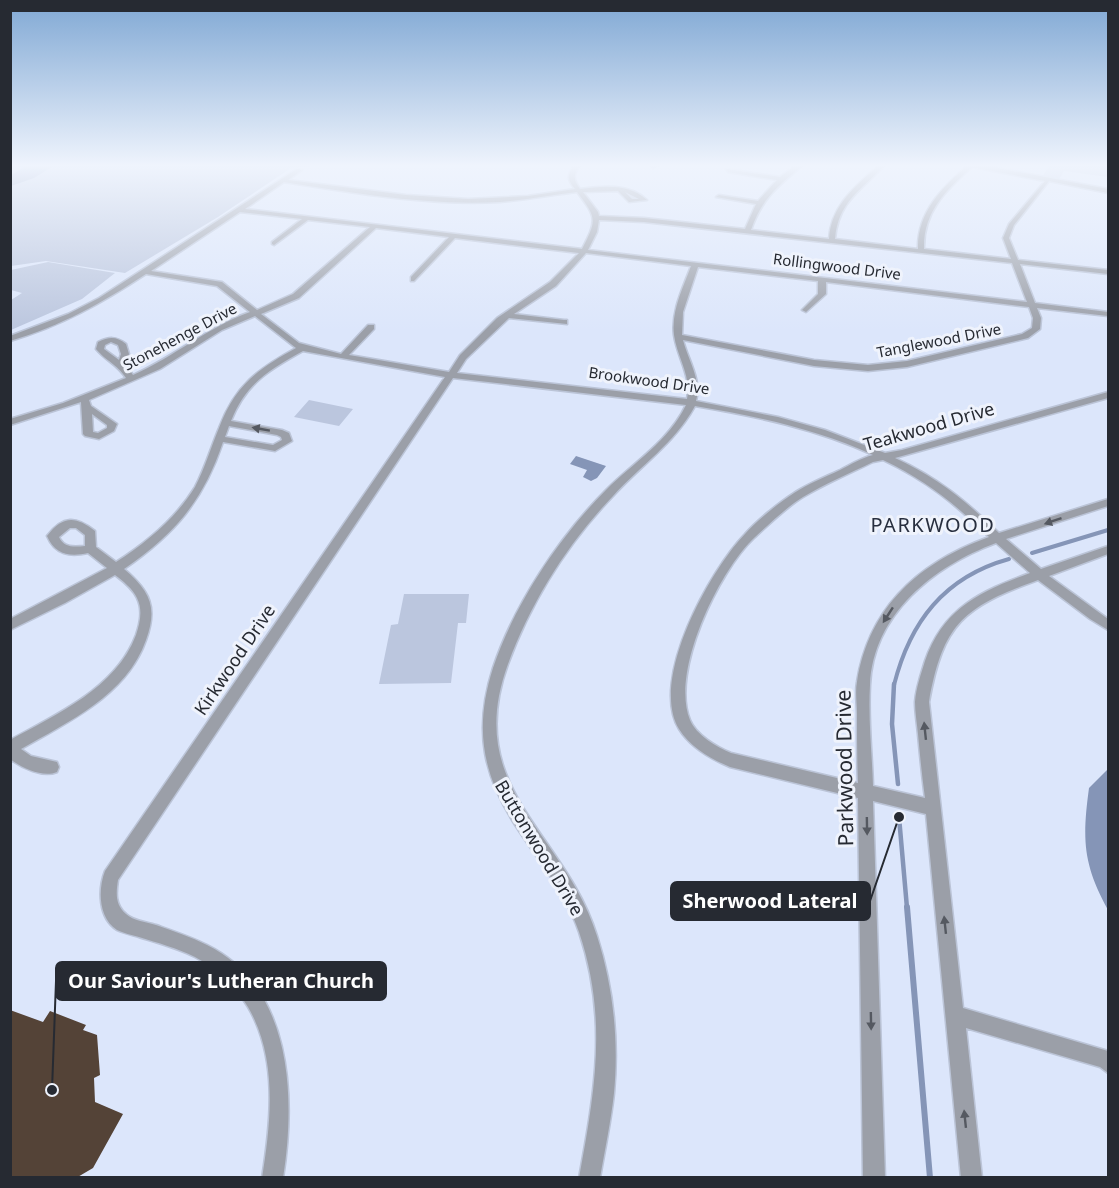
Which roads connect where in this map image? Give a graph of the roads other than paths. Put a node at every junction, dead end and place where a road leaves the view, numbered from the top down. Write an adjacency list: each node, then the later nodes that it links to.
1 (225, 220): 19 (street)
2 (304, 220): 14 (street)
3 (328, 220): 10 (street, Rollingwood Drive)
4 (596, 220): 15 (street, Kirkwood Drive)
5 (647, 220): 11 (street)
6 (752, 220): 11 (street)
7 (835, 220): 13 (street)
8 (924, 220): 16 (street)
9 (1016, 220): 17 (street, Tanglewood Drive)
10 (375, 226): 12 (street, Rollingwood Drive); 25 (street, Stonehenge Drive)
11 (747, 232): 13 (street)
12 (454, 235): 15 (street, Rollingwood Drive); 21 (street)
13 (832, 241): 16 (street)
14 (274, 243)
15 (584, 250): 18 (street, Rollingwood Drive); 27 (street, Kirkwood Drive)
16 (921, 251): 17 (street)
17 (1014, 261): 20 (street); 23 (street, Tanglewood Drive)
18 (695, 264): 22 (street, Rollingwood Drive); 30 (street)
19 (146, 272): 25 (street, Brookwood Drive); 31 (street)
20 (1108, 272)
21 (414, 279)
22 (822, 279): 23 (street, Rollingwood Drive); 24 (street)
23 (1033, 305): 26 (street, Rollingwood Drive); 30 (street, Tanglewood Drive)
24 (806, 310)
25 (257, 314): 32 (street, Brookwood Drive); 36 (street, Stonehenge Drive)
26 (1108, 314)
27 (507, 315): 28 (street); 35 (street, Kirkwood Drive)
28 (564, 322)
29 (371, 327): 33 (street)
30 (678, 338): 38 (street)
31 (10, 339)
32 (302, 348): 33 (street, Brookwood Drive); 40 (street)
33 (344, 356): 35 (street, Brookwood Drive)
34 (121, 364): 36 (street)
35 (452, 373): 38 (street, Brookwood Drive); 57 (street, Kirkwood Drive)
36 (131, 379): 39 (street, Stonehenge Drive)
37 (1108, 396): 42 (street, Teakwood Drive)
38 (692, 403): 42 (street, Brookwood Drive); 58 (street, Buttonwood Drive)
39 (10, 422)
40 (227, 423): 41 (street); 41 (street, one-way to 40)
41 (221, 439): 47 (street)
42 (888, 457): 44 (street, Brookwood Drive); 53 (street, Teakwood Drive)
43 (1108, 502): 44 (street, Parkwood Drive, one-way to 44)
44 (1002, 542): 48 (street, Brookwood Drive); 53 (street, Parkwood Drive, one-way to 53)
45 (90, 549): 47 (street)
46 (1108, 550): 48 (street)
47 (116, 569): 49 (street); 51 (street)
48 (1034, 570): 50 (street, Brookwood Drive); 54 (street, one-way to 48)
49 (10, 625)
50 (1108, 625)
51 (10, 748): 52 (street)
52 (52, 767)
53 (866, 792): 54 (street, Teakwood Drive); 59 (street, Parkwood Drive, one-way to 59)
54 (933, 808): 55 (street, one-way to 54)
55 (954, 1015): 56 (street); 60 (street, one-way to 55)
56 (1108, 1063)
57 (276, 1176)
58 (589, 1178)
59 (874, 1178)
60 (972, 1178)

